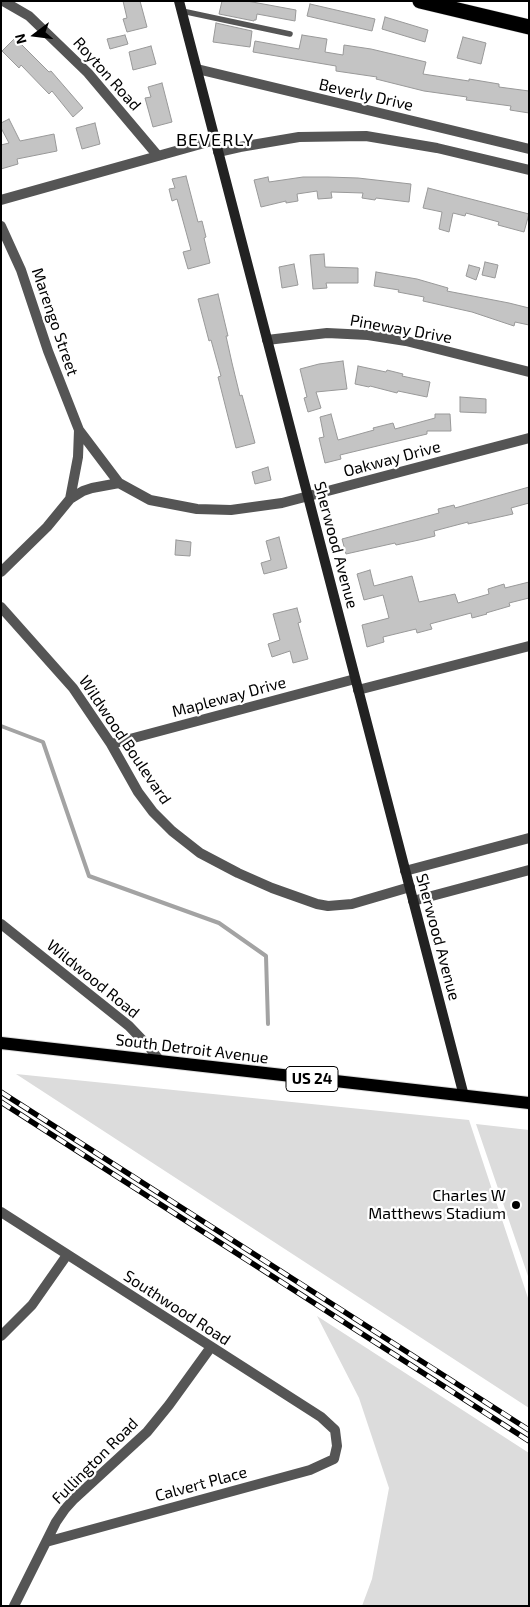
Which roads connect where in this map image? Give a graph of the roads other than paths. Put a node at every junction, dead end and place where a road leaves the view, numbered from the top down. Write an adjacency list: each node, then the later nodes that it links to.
1 (3, 1): 10 (street, Royton Road)
2 (420, 1): 4 (highway)
3 (180, 6): 5 (lane); 6 (street, Sherwood Avenue)
4 (529, 27)
5 (290, 34)
6 (197, 69): 7 (street, Sherwood Avenue); 8 (street, Beverly Drive)
7 (215, 140): 9 (street, Sherwood Avenue); 10 (street)
8 (529, 149)
9 (218, 152): 11 (street); 14 (street, Sherwood Avenue)
10 (158, 156): 12 (street)
11 (529, 170)
12 (1, 200)
13 (1, 226): 16 (street, Marengo Street)
14 (267, 340): 15 (street, Pineway Drive); 19 (street, Sherwood Avenue)
15 (529, 372)
16 (79, 430): 18 (street, Marengo Street); 20 (street, Marengo Street)
17 (529, 438): 19 (street, Oakway Drive)
18 (119, 483): 19 (street, Oakway Drive); 20 (street, Marengo Street)
19 (308, 497): 24 (street, Sherwood Avenue)
20 (70, 499): 21 (street, Marengo Street)
21 (1, 572)
22 (1, 607): 26 (street, Wildwood Boulevard)
23 (529, 646): 25 (street)
24 (355, 679): 25 (street, Sherwood Avenue); 26 (street, Mapleway Drive)
25 (358, 690): 29 (street, Sherwood Avenue)
26 (111, 744): 30 (street, Wildwood Boulevard)
27 (529, 838): 29 (street)
28 (529, 870): 31 (street)
29 (405, 871): 30 (street, Sherwood Avenue)
30 (410, 887): 31 (street, Sherwood Avenue)
31 (413, 901): 35 (street, Sherwood Avenue)
32 (1, 924): 34 (street, Wildwood Road)
33 (1, 1043): 34 (main road, South Detroit Avenue / US 24)
34 (161, 1062): 35 (main road, South Detroit Avenue / US 24)
35 (464, 1096): 36 (main road, South Detroit Avenue / US 24)
36 (529, 1103)
37 (1, 1212): 38 (street, Southwood Road)
38 (67, 1255): 39 (street); 40 (street, Southwood Road)
39 (1, 1336)
40 (210, 1347): 41 (street, Southwood Road); 42 (street, Fullington Road)
41 (335, 1430): 42 (street, Calvert Place)
42 (46, 1542): 43 (street, Fullington Road)
43 (14, 1606)

